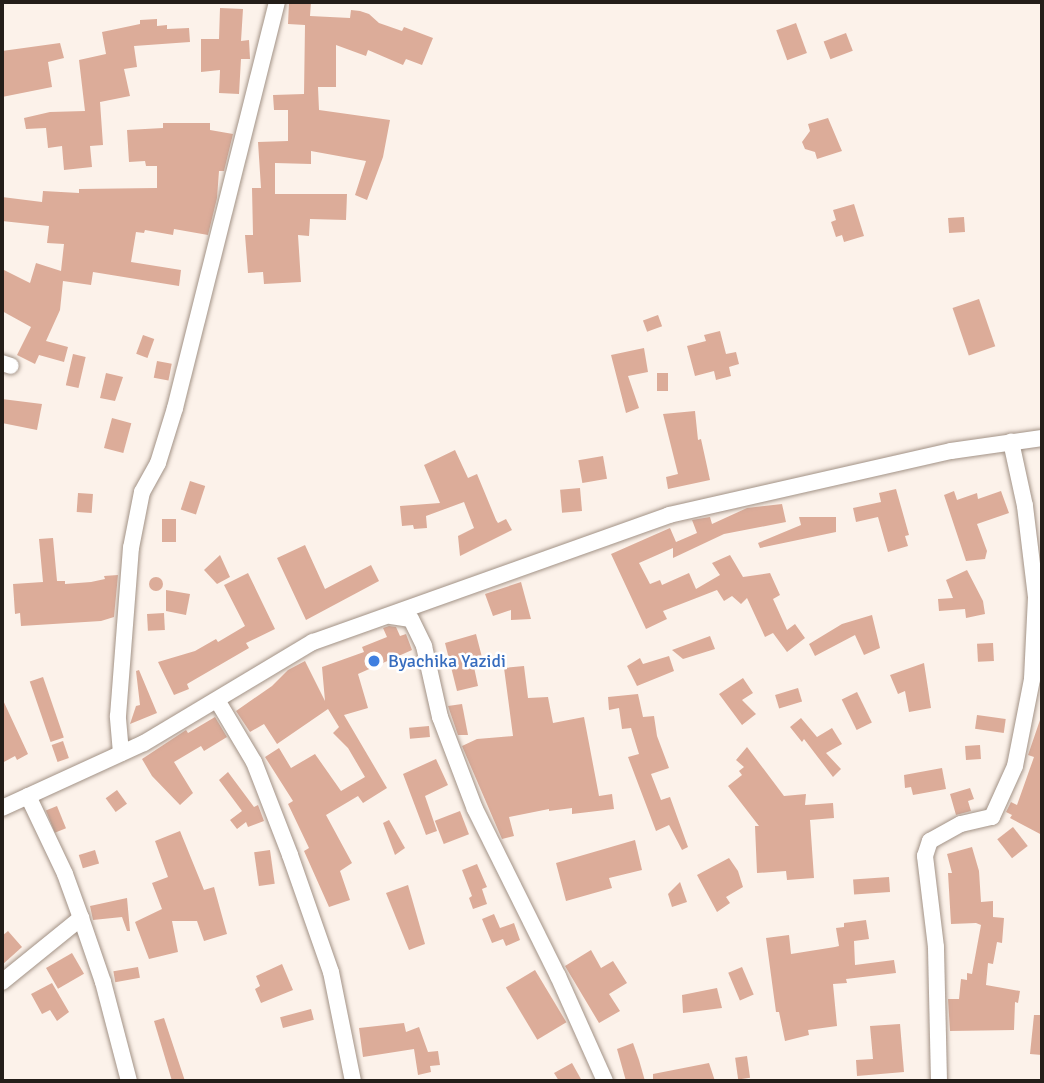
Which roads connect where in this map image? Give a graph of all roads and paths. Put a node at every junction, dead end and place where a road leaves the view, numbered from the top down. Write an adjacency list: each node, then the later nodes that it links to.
1 (277, 2): 6 (street)
2 (1042, 438): 3 (street)
3 (1011, 442): 4 (street); 14 (street)
4 (389, 615): 5 (street); 13 (street)
5 (217, 700): 6 (street); 12 (street)
6 (121, 753): 7 (street)
7 (28, 796): 8 (street); 9 (street)
8 (2, 808)
9 (81, 918): 10 (street); 11 (street)
10 (2, 982)
11 (129, 1081)
12 (353, 1081)
13 (605, 1081)
14 (939, 1081)

